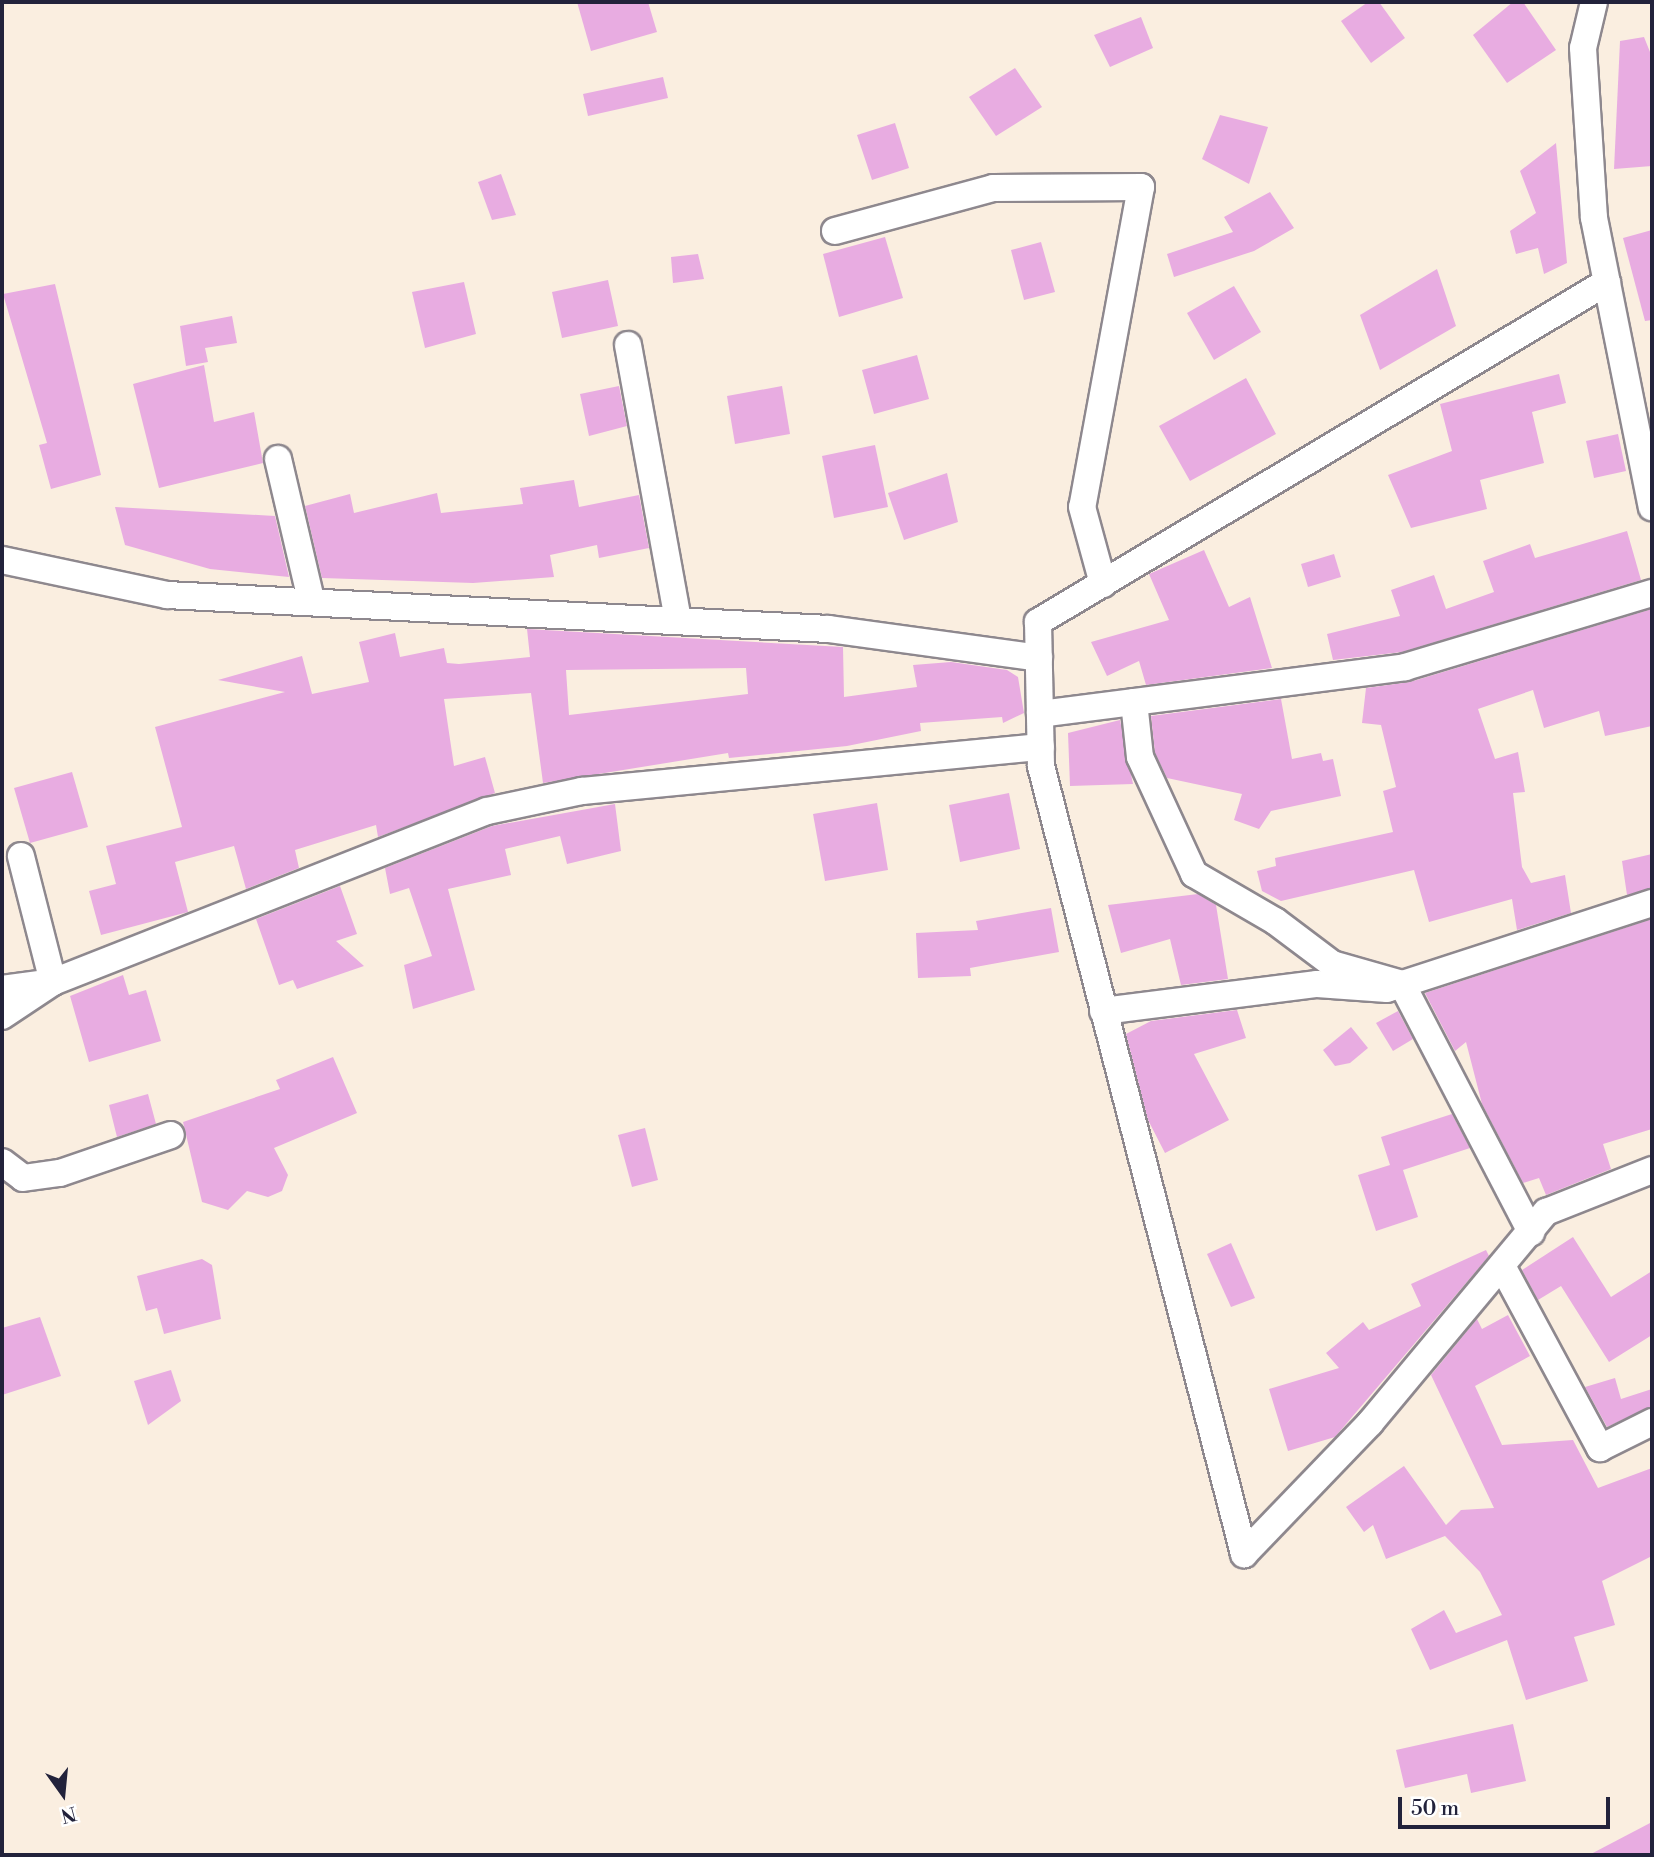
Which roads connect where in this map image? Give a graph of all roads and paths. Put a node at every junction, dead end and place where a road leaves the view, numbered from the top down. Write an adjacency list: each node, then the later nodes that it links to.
1 (1594, 2): 3 (street)
2 (835, 232): 8 (street)
3 (1607, 282): 6 (street); 8 (street)
4 (628, 345): 11 (street)
5 (278, 459): 10 (street)
6 (1652, 507)
7 (2, 560): 10 (street)
8 (1102, 584): 12 (street)
9 (1652, 593): 13 (street)
10 (311, 600): 11 (street)
11 (678, 619): 12 (street)
12 (1039, 658): 14 (street)
13 (1134, 702): 14 (street); 19 (street)
14 (1040, 714): 15 (street)
15 (1041, 747): 18 (street); 21 (street)
16 (21, 856): 18 (street)
17 (1652, 903): 19 (street)
18 (52, 982): 20 (street); 22 (street)
19 (1402, 984): 21 (street); 26 (street)
20 (2, 989)
21 (1103, 1011): 27 (street)
22 (2, 1016)
23 (171, 1135): 24 (street)
24 (2, 1162)
25 (1652, 1170): 26 (street)
26 (1531, 1232): 27 (street)
27 (1502, 1266): 28 (street)
28 (1652, 1422)

